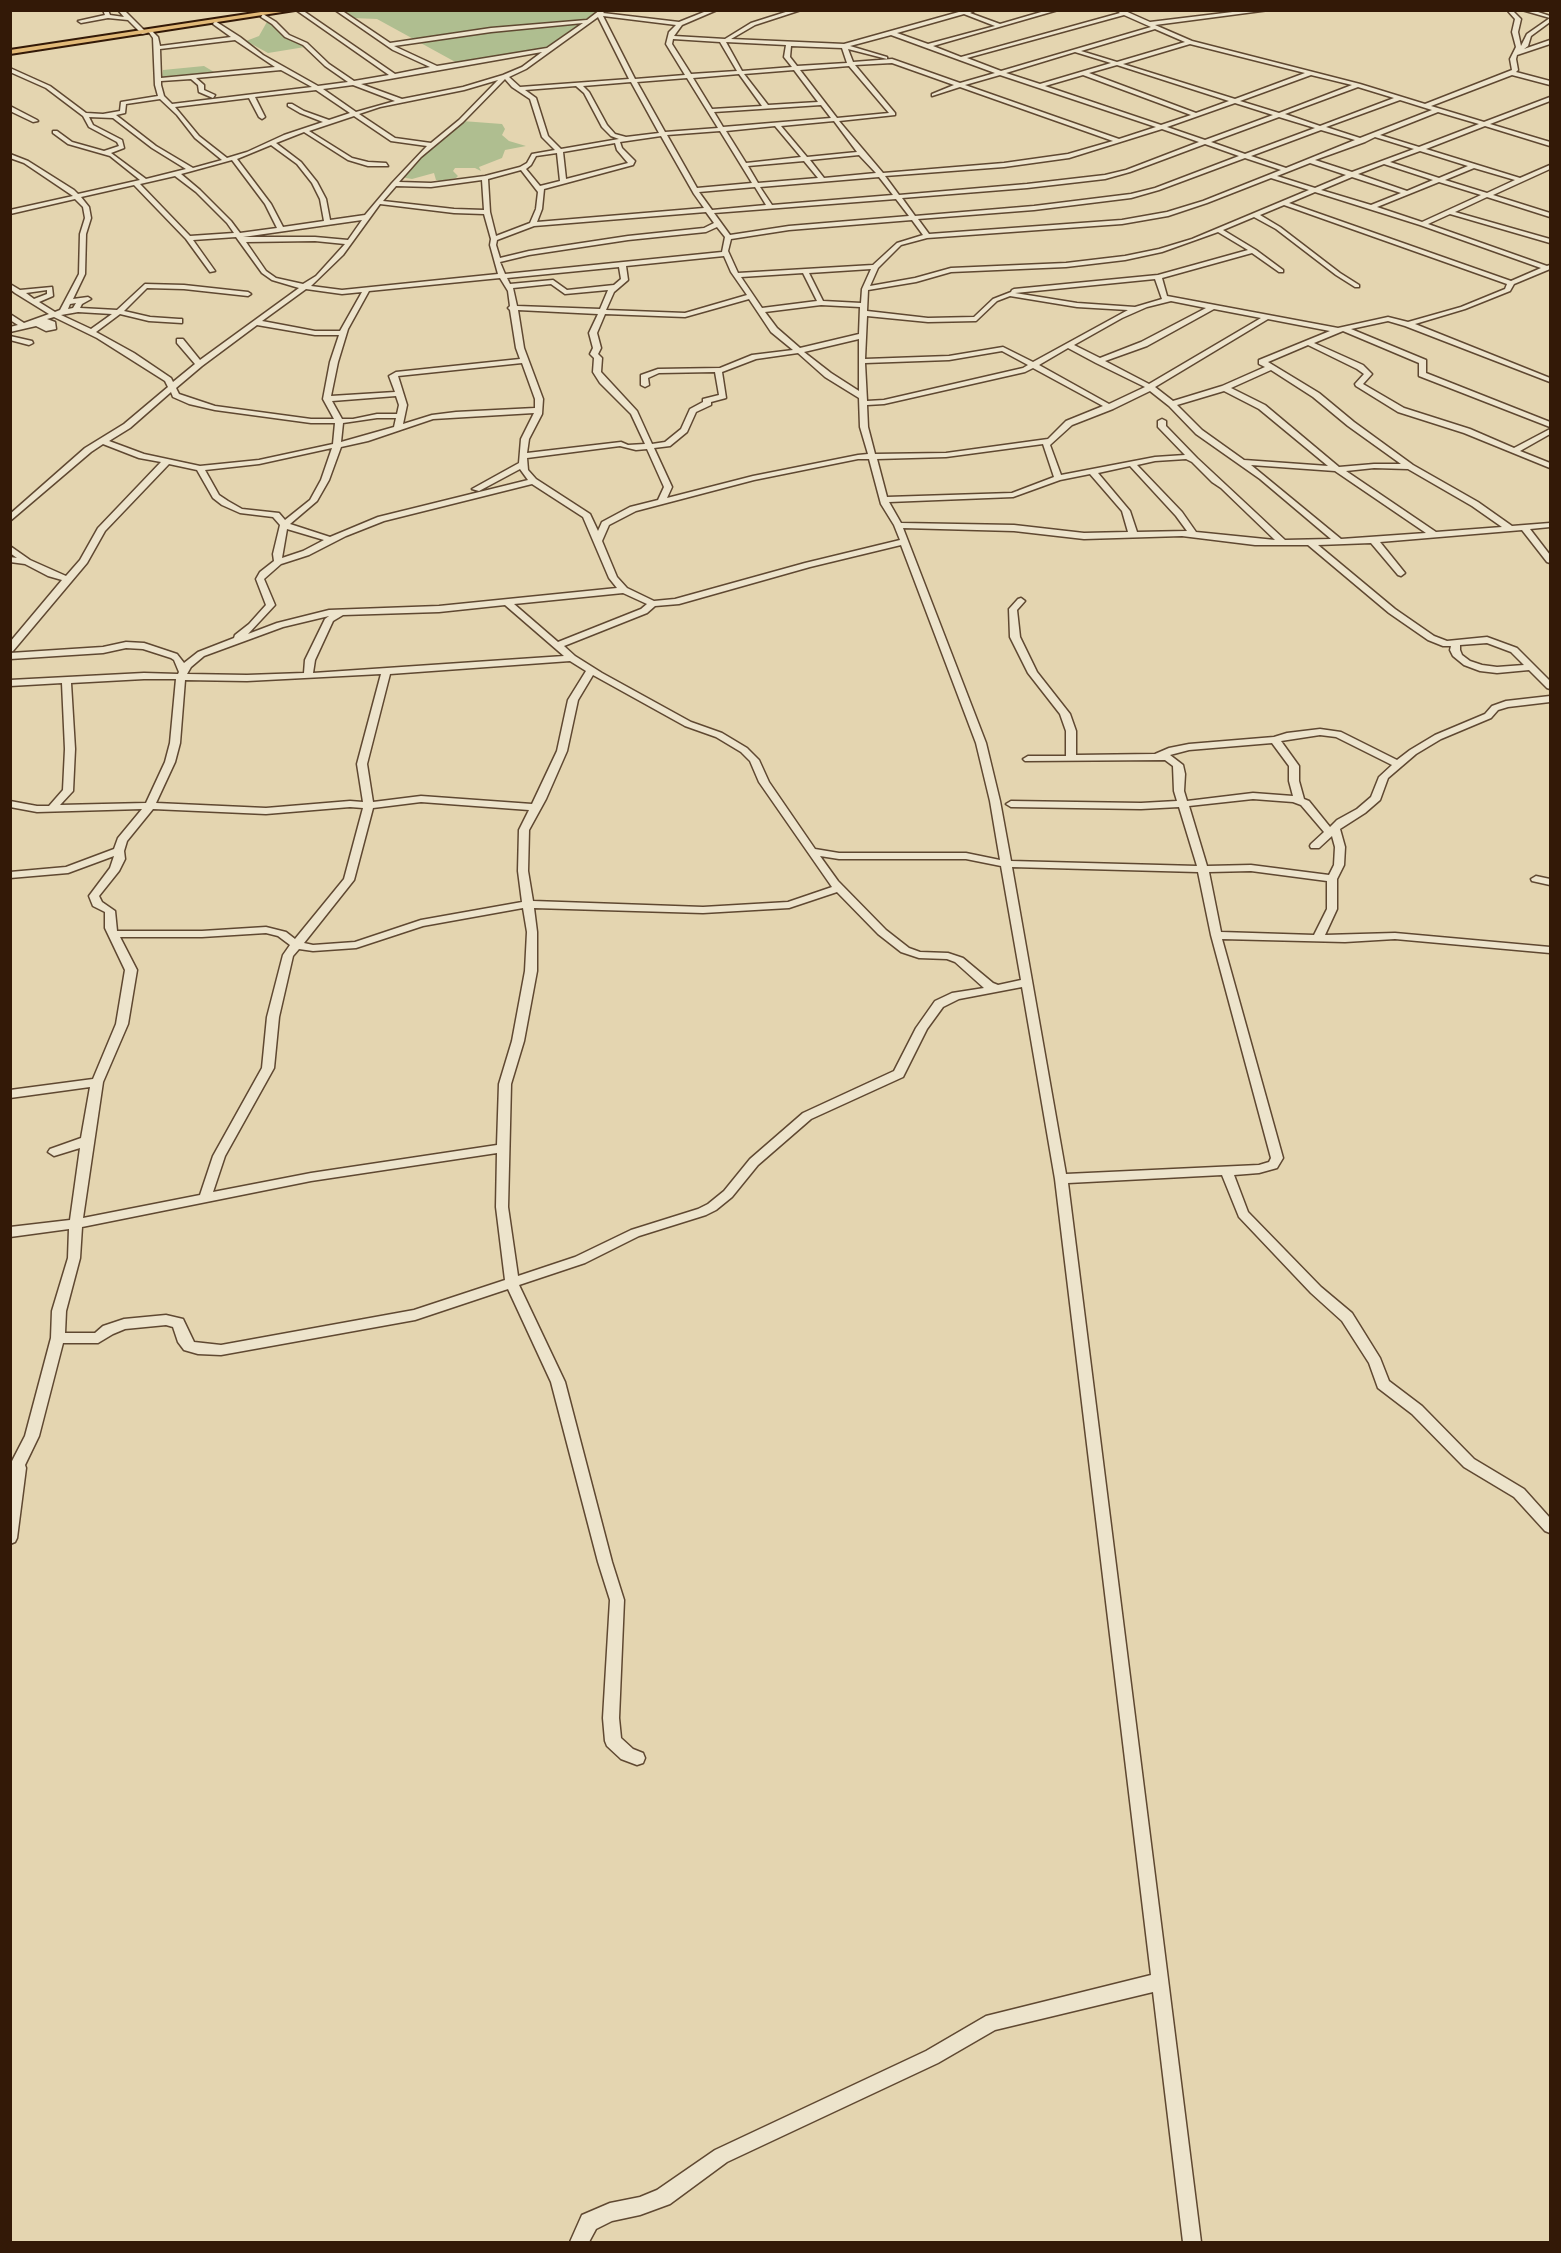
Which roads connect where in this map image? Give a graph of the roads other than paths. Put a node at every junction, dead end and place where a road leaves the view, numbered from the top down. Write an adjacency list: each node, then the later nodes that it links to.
1 (292, 10): 19 (highway)
2 (298, 10): 63 (street)
3 (337, 10): 40 (street)
4 (633, 10): 16 (street)
5 (715, 10): 26 (street)
6 (799, 10): 20 (street)
7 (974, 10): 17 (street)
8 (1056, 10): 28 (street)
9 (1267, 10): 27 (street)
10 (1509, 10): 30 (street)
11 (1524, 10): 22 (street)
12 (121, 12): 13 (street); 21 (street)
13 (130, 12)
14 (1122, 12): 27 (street); 48 (street)
15 (107, 13): 21 (street); 23 (street)
16 (603, 13): 24 (street); 26 (street); 65 (street)
17 (965, 13): 28 (street); 32 (street)
18 (763, 14): 20 (street)
19 (262, 16): 25 (highway); 67 (street)
20 (772, 17): 35 (street)
21 (130, 19): 31 (street)
22 (1551, 19): 36 (street)
23 (81, 21)
24 (587, 21): 40 (street); 44 (street)
25 (215, 23): 31 (highway); 34 (street)
26 (680, 24): 33 (street)
27 (1148, 24): 29 (street)
28 (1001, 26): 42 (street)
29 (1155, 27): 37 (street); 45 (street)
30 (1517, 27): 36 (street); 47 (street)
31 (147, 32): 43 (street); 46 (highway)
32 (892, 33): 41 (street); 42 (street)
33 (670, 37): 35 (street); 61 (street)
34 (238, 38): 43 (street); 53 (street)
35 (724, 39): 39 (street); 56 (street)
36 (1527, 41): 47 (street)
37 (1190, 42): 51 (street); 58 (street)
38 (1551, 42): 47 (street)
39 (789, 44): 41 (street); 52 (street)
40 (390, 45): 54 (street)
41 (844, 46): 49 (street); 50 (street)
42 (928, 46): 48 (street)
43 (158, 48): 66 (street)
44 (549, 50): 54 (street); 64 (street)
45 (1077, 51): 51 (street); 60 (street)
46 (10, 52)
47 (1516, 53): 59 (street)
48 (962, 58): 60 (street)
49 (892, 61): 50 (street); 70 (street)
50 (850, 63): 52 (street); 97 (street)
51 (1115, 64): 57 (street); 82 (street)
52 (796, 67): 56 (street); 83 (street)
53 (282, 68): 62 (street); 73 (street)
54 (436, 68): 63 (street)
55 (10, 70): 95 (street)
56 (740, 72): 61 (street); 87 (street)
57 (1083, 73): 71 (street); 93 (street)
58 (1310, 73): 72 (street); 82 (street)
59 (1512, 73): 68 (street); 86 (street)
60 (1000, 74): 70 (street); 71 (street)
61 (688, 75): 65 (street); 90 (street)
62 (191, 76): 66 (street); 76 (street)
63 (394, 76): 67 (street)
64 (504, 76): 74 (street); 81 (street); 116 (street)
65 (632, 79): 69 (street); 107 (street)
66 (158, 80): 78 (street)
67 (353, 83): 73 (street); 81 (street)
68 (1551, 83)
69 (577, 84): 74 (street); 109 (street)
70 (959, 85): 75 (street); 111 (street)
71 (1040, 86): 103 (street)
72 (1358, 86): 79 (street); 94 (street)
73 (316, 88): 77 (street); 92 (street)
74 (520, 89): 118 (street)
75 (934, 95)
76 (213, 96)
77 (251, 96): 85 (street); 96 (street)
78 (161, 97): 85 (street); 91 (street)
79 (1400, 99): 86 (street); 102 (street)
80 (1551, 99): 101 (street)
81 (400, 101): 92 (street)
82 (1234, 101): 93 (street); 94 (street)
83 (824, 103): 87 (street); 97 (street)
84 (290, 105): 99 (street)
85 (173, 106): 123 (street)
86 (1425, 106): 89 (street)
87 (766, 107): 90 (street)
88 (10, 108): 98 (street)
89 (1437, 110): 101 (street); 108 (street)
90 (711, 111): 104 (street)
91 (106, 114): 95 (street); 132 (street)
92 (356, 114): 99 (street); 116 (street)
93 (1197, 114): 103 (street)
94 (1279, 114): 102 (street); 114 (street)
95 (85, 115): 119 (street)
96 (262, 117)
97 (836, 119): 100 (street); 120 (street)
98 (35, 121)
99 (329, 122): 105 (street)
100 (776, 124): 104 (street); 124 (street)
101 (1484, 124): 115 (street); 117 (street)
102 (1321, 127): 112 (street); 122 (street)
103 (1160, 128): 111 (street); 114 (street)
104 (722, 129): 107 (street); 128 (street)
105 (304, 130): 113 (street); 127 (street)
106 (55, 132): 119 (street)
107 (663, 133): 109 (street); 148 (street)
108 (1375, 135): 112 (street); 117 (street)
109 (626, 139): 110 (street)
110 (616, 141): 118 (street); 143 (street)
111 (1120, 141): 135 (street)
112 (1363, 141): 125 (street)
113 (271, 142): 123 (street); 166 (street)
114 (1204, 142): 122 (street); 152 (street)
115 (1551, 144)
116 (431, 145): 145 (street)
117 (1418, 149): 126 (street); 129 (street)
118 (560, 151): 131 (street); 143 (street)
119 (104, 153): 142 (street)
120 (861, 153): 124 (street); 135 (street)
121 (10, 156): 153 (street)
122 (1244, 156): 133 (street); 164 (street)
123 (230, 159): 132 (street); 170 (street)
124 (804, 159): 128 (street); 139 (street)
125 (1311, 161): 133 (street); 136 (street)
126 (1383, 162): 136 (street); 140 (street)
127 (386, 165)
128 (744, 165): 146 (street)
129 (1473, 166): 140 (street); 141 (street)
130 (1551, 167): 141 (street)
131 (522, 168): 138 (street); 147 (street)
132 (192, 170): 134 (street)
133 (1287, 170): 137 (street)
134 (177, 174): 142 (street); 175 (street)
135 (881, 175): 139 (street); 152 (street)
136 (1351, 175): 149 (street); 150 (street)
137 (1272, 176): 149 (street); 172 (street)
138 (484, 178): 145 (street); 160 (street)
139 (823, 180): 146 (street)
140 (1440, 180): 150 (street); 151 (street)
141 (1521, 180): 151 (street)
142 (145, 181): 144 (street)
143 (564, 181): 147 (street)
144 (136, 183): 153 (street); 174 (street)
145 (394, 184): 154 (street)
146 (756, 184): 148 (street); 156 (street)
147 (539, 190): 167 (street)
148 (695, 190): 158 (street)
149 (1315, 190): 155 (street); 157 (street)
150 (1408, 193): 157 (street)
151 (1488, 195): 161 (street); 163 (street)
152 (897, 196): 156 (street); 164 (street)
153 (78, 197): 159 (street); 209 (street)
154 (378, 202): 160 (street); 165 (street)
155 (1284, 203): 162 (street); 194 (street)
156 (770, 207): 158 (street)
157 (1370, 208): 169 (street)
158 (708, 211): 167 (street); 168 (street)
159 (10, 212)
160 (487, 212): 177 (street)
161 (1450, 212): 169 (street); 178 (street)
162 (1255, 215): 171 (street); 197 (street)
163 (1551, 215)
164 (912, 216): 172 (street); 173 (street)
165 (367, 217): 166 (street); 179 (street)
166 (327, 221): 170 (street)
167 (533, 224): 177 (street)
168 (717, 224): 173 (street); 182 (street)
169 (1422, 224): 185 (street)
170 (280, 229): 175 (street); 176 (street)
171 (1218, 230): 180 (street); 201 (street)
172 (927, 236): 184 (street)
173 (728, 237): 181 (street)
174 (188, 238): 175 (street); 186 (street)
175 (241, 238): 176 (street); 198 (street)
176 (281, 240): 179 (street)
177 (494, 240): 182 (street)
178 (1551, 241)
179 (349, 242): 198 (street)
180 (1254, 251): 188 (street); 193 (street)
181 (726, 254): 183 (street); 191 (street)
182 (497, 261): 190 (street)
183 (622, 264): 190 (street); 199 (street)
184 (875, 267): 187 (street); 201 (street)
185 (1549, 267): 189 (street)
186 (212, 271)
187 (805, 271): 191 (street); 210 (street)
188 (1281, 271)
189 (1538, 272): 192 (street); 194 (street)
190 (504, 276): 196 (street); 200 (street)
191 (736, 276): 206 (street)
192 (1551, 276)
193 (1158, 277): 205 (street); 207 (street)
194 (1511, 283): 225 (street)
195 (10, 286): 202 (street)
196 (509, 286): 199 (street); 212 (street)
197 (1357, 286)
198 (305, 287): 200 (street); 224 (street)
199 (614, 287): 217 (street)
200 (367, 289): 229 (street)
201 (866, 289): 214 (street)
202 (19, 291): 203 (street); 208 (street); 208 (street)
203 (10, 294)
204 (248, 294): 218 (street)
205 (1009, 294): 213 (street); 214 (street)
206 (752, 296): 216 (street); 217 (street)
207 (1170, 298): 211 (street); 213 (street)
208 (34, 301): 219 (street)
209 (67, 302): 215 (street); 219 (street)
210 (821, 303): 214 (street); 216 (street)
211 (1215, 306): 221 (street); 237 (street)
212 (512, 308): 217 (street); 238 (street)
213 (1140, 308): 235 (street)
214 (864, 309): 231 (street)
215 (76, 310): 218 (street); 219 (street)
216 (762, 310): 236 (street)
217 (602, 311): 264 (street)
218 (119, 312): 223 (street); 228 (street)
219 (55, 315): 222 (street); 228 (street)
220 (10, 316): 226 (street)
221 (1267, 317): 227 (street); 247 (street)
222 (42, 320): 226 (street); 226 (street)
223 (180, 321)
224 (254, 322): 229 (street); 240 (street)
225 (1407, 324): 227 (street); 244 (street)
226 (23, 326): 230 (street)
227 (1341, 330): 233 (street); 258 (street)
228 (91, 332): 246 (street)
229 (343, 333): 250 (street)
230 (12, 334): 234 (street)
231 (861, 336): 236 (street); 239 (street)
232 (180, 341): 240 (street)
233 (1307, 342): 242 (street); 265 (street)
234 (29, 343)
235 (1068, 345): 237 (street); 241 (street)
236 (799, 351): 243 (street); 251 (street)
237 (1099, 360): 247 (street)
238 (524, 361): 249 (street); 254 (street)
239 (861, 361): 241 (street); 251 (street)
240 (199, 364): 246 (street)
241 (1037, 365): 251 (street); 253 (street)
242 (1270, 368): 248 (street); 273 (street)
243 (718, 371): 245 (street); 264 (street)
244 (1551, 380)
245 (645, 385)
246 (170, 387): 256 (street); 261 (street)
247 (1149, 387): 252 (street); 253 (street)
248 (1225, 388): 252 (street); 275 (street)
249 (399, 394): 250 (street); 255 (street)
250 (327, 399): 256 (street)
251 (862, 400): 266 (street)
252 (1172, 404): 270 (street)
253 (1110, 406): 262 (street)
254 (539, 410): 259 (street); 267 (street)
255 (400, 416): 256 (street); 259 (street)
256 (339, 420): 263 (street)
257 (1162, 421): 268 (street)
258 (1551, 425)
259 (398, 428): 263 (street)
260 (1551, 431): 265 (street)
261 (102, 441): 269 (street); 282 (street)
262 (1048, 441): 266 (street); 277 (street)
263 (337, 446): 274 (street); 283 (street)
264 (648, 446): 267 (street); 281 (street)
265 (1514, 451): 272 (street)
266 (871, 456): 280 (street); 281 (street)
267 (523, 460): 278 (street); 279 (street)
268 (1195, 460): 271 (street); 295 (street)
269 (165, 462): 274 (street); 304 (street)
270 (1242, 462): 275 (street); 297 (street)
271 (1131, 464): 276 (street); 289 (street)
272 (1551, 466)
273 (1410, 467): 275 (street); 287 (street)
274 (200, 468): 283 (street)
275 (1339, 469): 290 (street)
276 (1093, 472): 277 (street); 288 (street)
277 (1058, 478): 280 (street)
278 (532, 481): 279 (street); 293 (street)
279 (460, 497): 291 (street)
280 (884, 500): 284 (street)
281 (661, 502): 293 (street)
282 (10, 519)
283 (284, 525): 291 (street); 302 (street)
284 (898, 525): 288 (street); 294 (street)
285 (1551, 525): 286 (street)
286 (1524, 527): 287 (street); 300 (street)
287 (1510, 528): 290 (street)
288 (1133, 534): 289 (street)
289 (1194, 535): 295 (street)
290 (1434, 535): 292 (street)
291 (332, 540): 302 (street)
292 (1373, 540): 297 (street); 303 (street)
293 (598, 541): 305 (street)
294 (904, 542): 308 (street); 342 (street)
295 (1282, 542): 296 (street)
296 (1309, 542): 297 (street); 312 (street)
297 (1338, 542)
298 (10, 548): 301 (street)
299 (10, 559): 301 (street)
300 (1551, 561)
301 (27, 562): 304 (street)
302 (278, 562): 310 (street)
303 (1401, 573)
304 (67, 579): 313 (street)
305 (624, 590): 307 (street); 308 (street)
306 (1021, 601): 326 (street)
307 (508, 603): 309 (street); 311 (street)
308 (653, 604): 311 (street)
309 (339, 614): 310 (street); 320 (street)
310 (231, 644): 318 (street)
311 (558, 645): 315 (street)
312 (1456, 645): 316 (street); 316 (street)
313 (10, 649)
314 (10, 656): 318 (street)
315 (572, 658): 317 (street); 319 (street)
316 (1531, 667): 323 (street)
317 (591, 670): 336 (street); 341 (street)
318 (182, 671): 320 (street); 321 (street); 334 (street)
319 (386, 673): 320 (street); 335 (street)
320 (308, 676)
321 (66, 680): 322 (street); 337 (street)
322 (10, 682)
323 (1551, 686)
324 (1551, 699): 329 (street)
325 (1275, 740): 327 (street); 329 (street); 330 (street)
326 (1071, 757): 327 (street); 328 (street)
327 (1158, 757): 333 (street)
328 (1028, 759)
329 (1400, 765): 338 (street)
330 (1300, 801): 333 (street); 338 (street)
331 (10, 804): 337 (street)
332 (1011, 804): 333 (street)
333 (1184, 804): 343 (street)
334 (150, 806): 335 (street); 337 (street); 340 (street)
335 (369, 806): 336 (street); 353 (street)
336 (535, 807): 349 (street)
337 (51, 809)
338 (1332, 831): 339 (street); 345 (street)
339 (1315, 846)
340 (118, 851): 344 (street); 350 (street)
341 (811, 851): 342 (street); 348 (street)
342 (1007, 864): 343 (street); 355 (street)
343 (1203, 869): 345 (street); 351 (street)
344 (10, 875)
345 (1332, 879): 352 (street)
346 (1536, 879): 347 (street)
347 (1551, 882)
348 (840, 888): 349 (street); 356 (street)
349 (527, 904): 353 (street); 360 (street)
350 (113, 934): 353 (street); 357 (street)
351 (1216, 935): 352 (street); 362 (street)
352 (1318, 938): 354 (street)
353 (297, 945): 364 (street)
354 (1551, 950)
355 (1027, 982): 356 (street); 363 (street)
356 (997, 989): 367 (street)
357 (97, 1082): 358 (street); 359 (street)
358 (10, 1094)
359 (87, 1142): 361 (street); 365 (street)
360 (503, 1148): 364 (street); 367 (street)
361 (54, 1152)
362 (1227, 1171): 363 (street); 371 (street)
363 (1060, 1179): 374 (street)
364 (205, 1197): 365 (street)
365 (76, 1224): 366 (street); 368 (street)
366 (10, 1232)
367 (512, 1283): 368 (street); 373 (street)
368 (58, 1338): 369 (street)
369 (15, 1467): 370 (street); 372 (street)
370 (10, 1480)
371 (1551, 1527)
372 (10, 1538)
373 (637, 1758)
374 (1159, 1982): 375 (street); 376 (street)
375 (579, 2242)
376 (1192, 2242)

